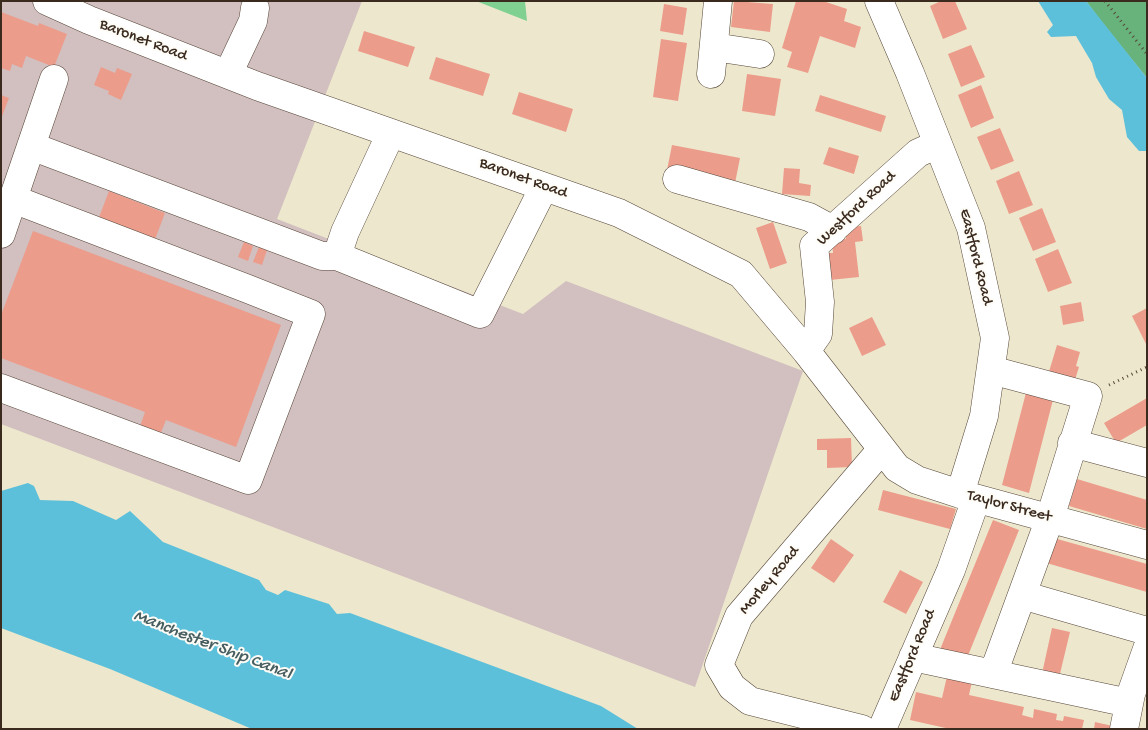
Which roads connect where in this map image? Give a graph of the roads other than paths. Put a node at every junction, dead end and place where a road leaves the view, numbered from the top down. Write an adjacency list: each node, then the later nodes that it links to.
1 (48, 1): 7 (street, Baronet Road)
2 (718, 1): 5 (street)
3 (879, 1): 11 (street, Eastford Road)
4 (255, 8): 7 (street)
5 (714, 47): 6 (street); 8 (street)
6 (760, 54)
7 (228, 74): 10 (street, Baronet Road)
8 (711, 74)
9 (54, 79): 12 (street)
10 (391, 133): 14 (street, Baronet Road); 18 (street)
11 (938, 144): 16 (street, Westford Road); 20 (street, Eastford Road)
12 (31, 146): 15 (street); 18 (street)
13 (677, 178): 16 (street)
14 (544, 186): 18 (street); 19 (street, Baronet Road)
15 (13, 199): 17 (street); 21 (street)
16 (833, 230): 19 (street, Westford Road)
17 (1, 234)
18 (337, 256)
19 (806, 351): 23 (street, Baronet Road)
20 (991, 370): 22 (street); 25 (street, Eastford Road)
21 (1, 388)
22 (1072, 443): 24 (street); 26 (street)
23 (882, 449): 25 (street, Taylor Street); 34 (street, Morley Road)
24 (1147, 463)
25 (968, 496): 26 (street, Taylor Street); 31 (street, Eastford Road)
26 (1050, 518): 27 (street, Taylor Street); 28 (street)
27 (1147, 545)
28 (1022, 595): 29 (street); 32 (street)
29 (1147, 631)
30 (1147, 649): 33 (street)
31 (913, 657): 32 (street); 35 (street, Eastford Road)
32 (993, 674): 33 (street)
33 (1126, 716)
34 (862, 729)
35 (882, 729)

